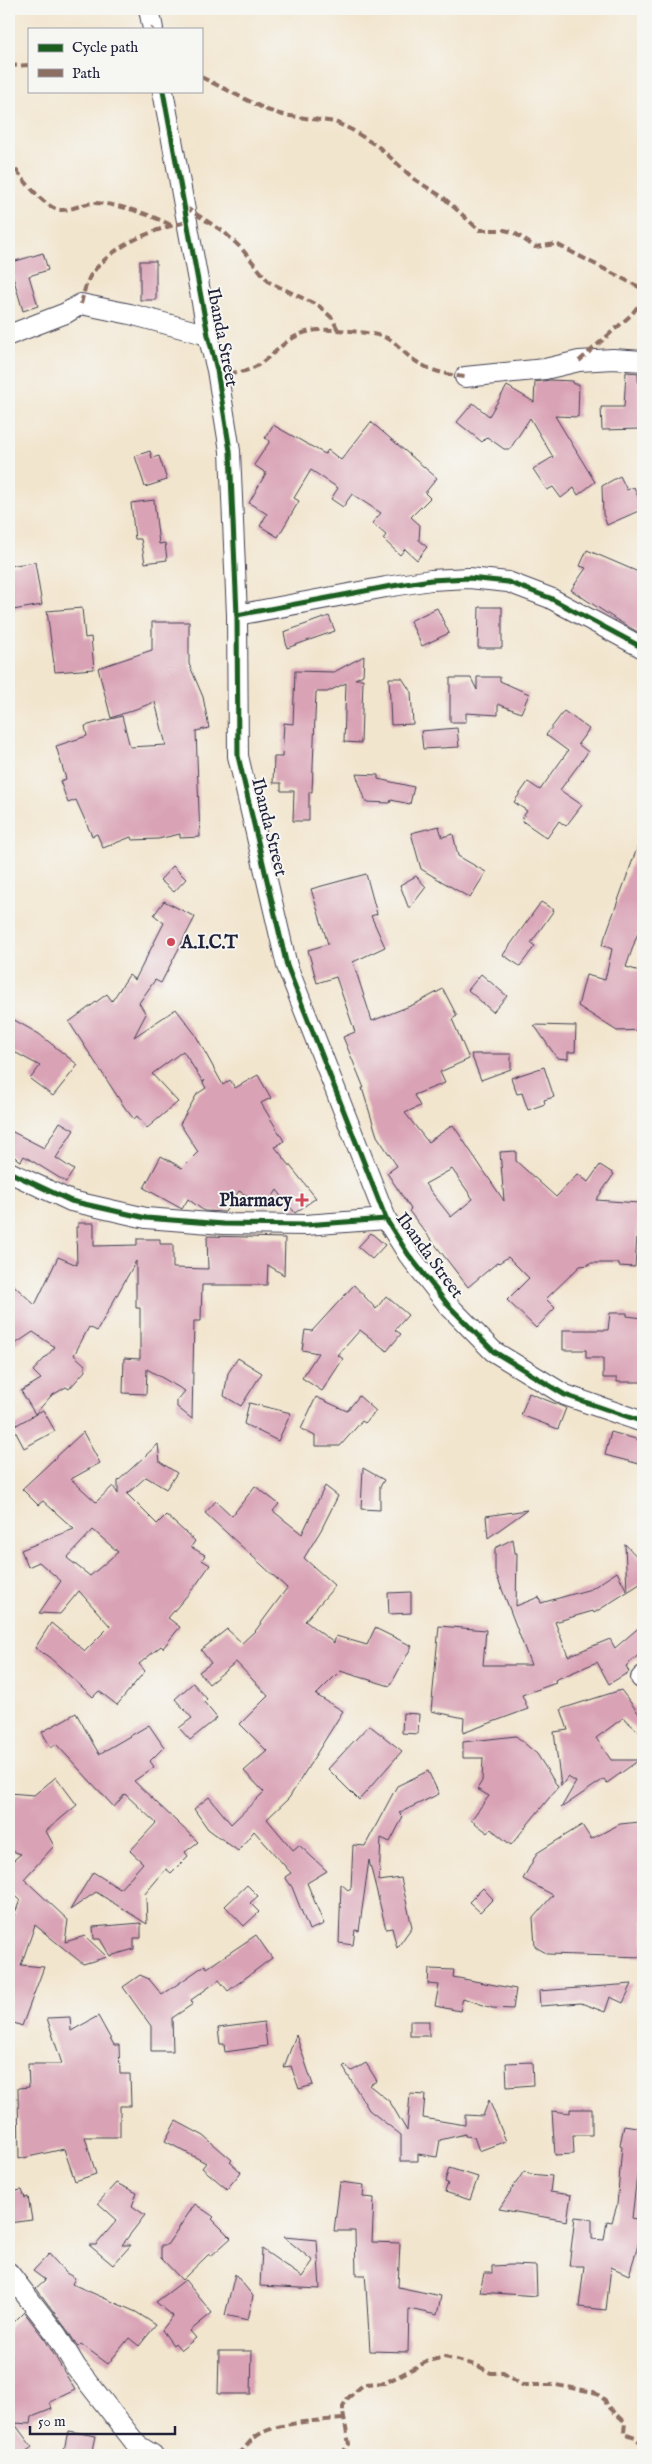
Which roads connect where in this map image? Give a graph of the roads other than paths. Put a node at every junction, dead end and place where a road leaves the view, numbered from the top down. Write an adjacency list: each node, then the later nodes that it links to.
1 (149, 9): 2 (street)
2 (153, 28)
3 (163, 92): 5 (street, Ibanda Street)
4 (9, 335): 5 (street)
5 (208, 335): 8 (street, Ibanda Street)
6 (643, 362): 7 (street)
7 (465, 377)
8 (237, 615): 9 (street); 11 (street, Ibanda Street)
9 (643, 648)
10 (9, 1172): 11 (street)
11 (386, 1219): 12 (street, Ibanda Street)
12 (643, 1422)
13 (9, 2273): 14 (street)
14 (154, 2455)

